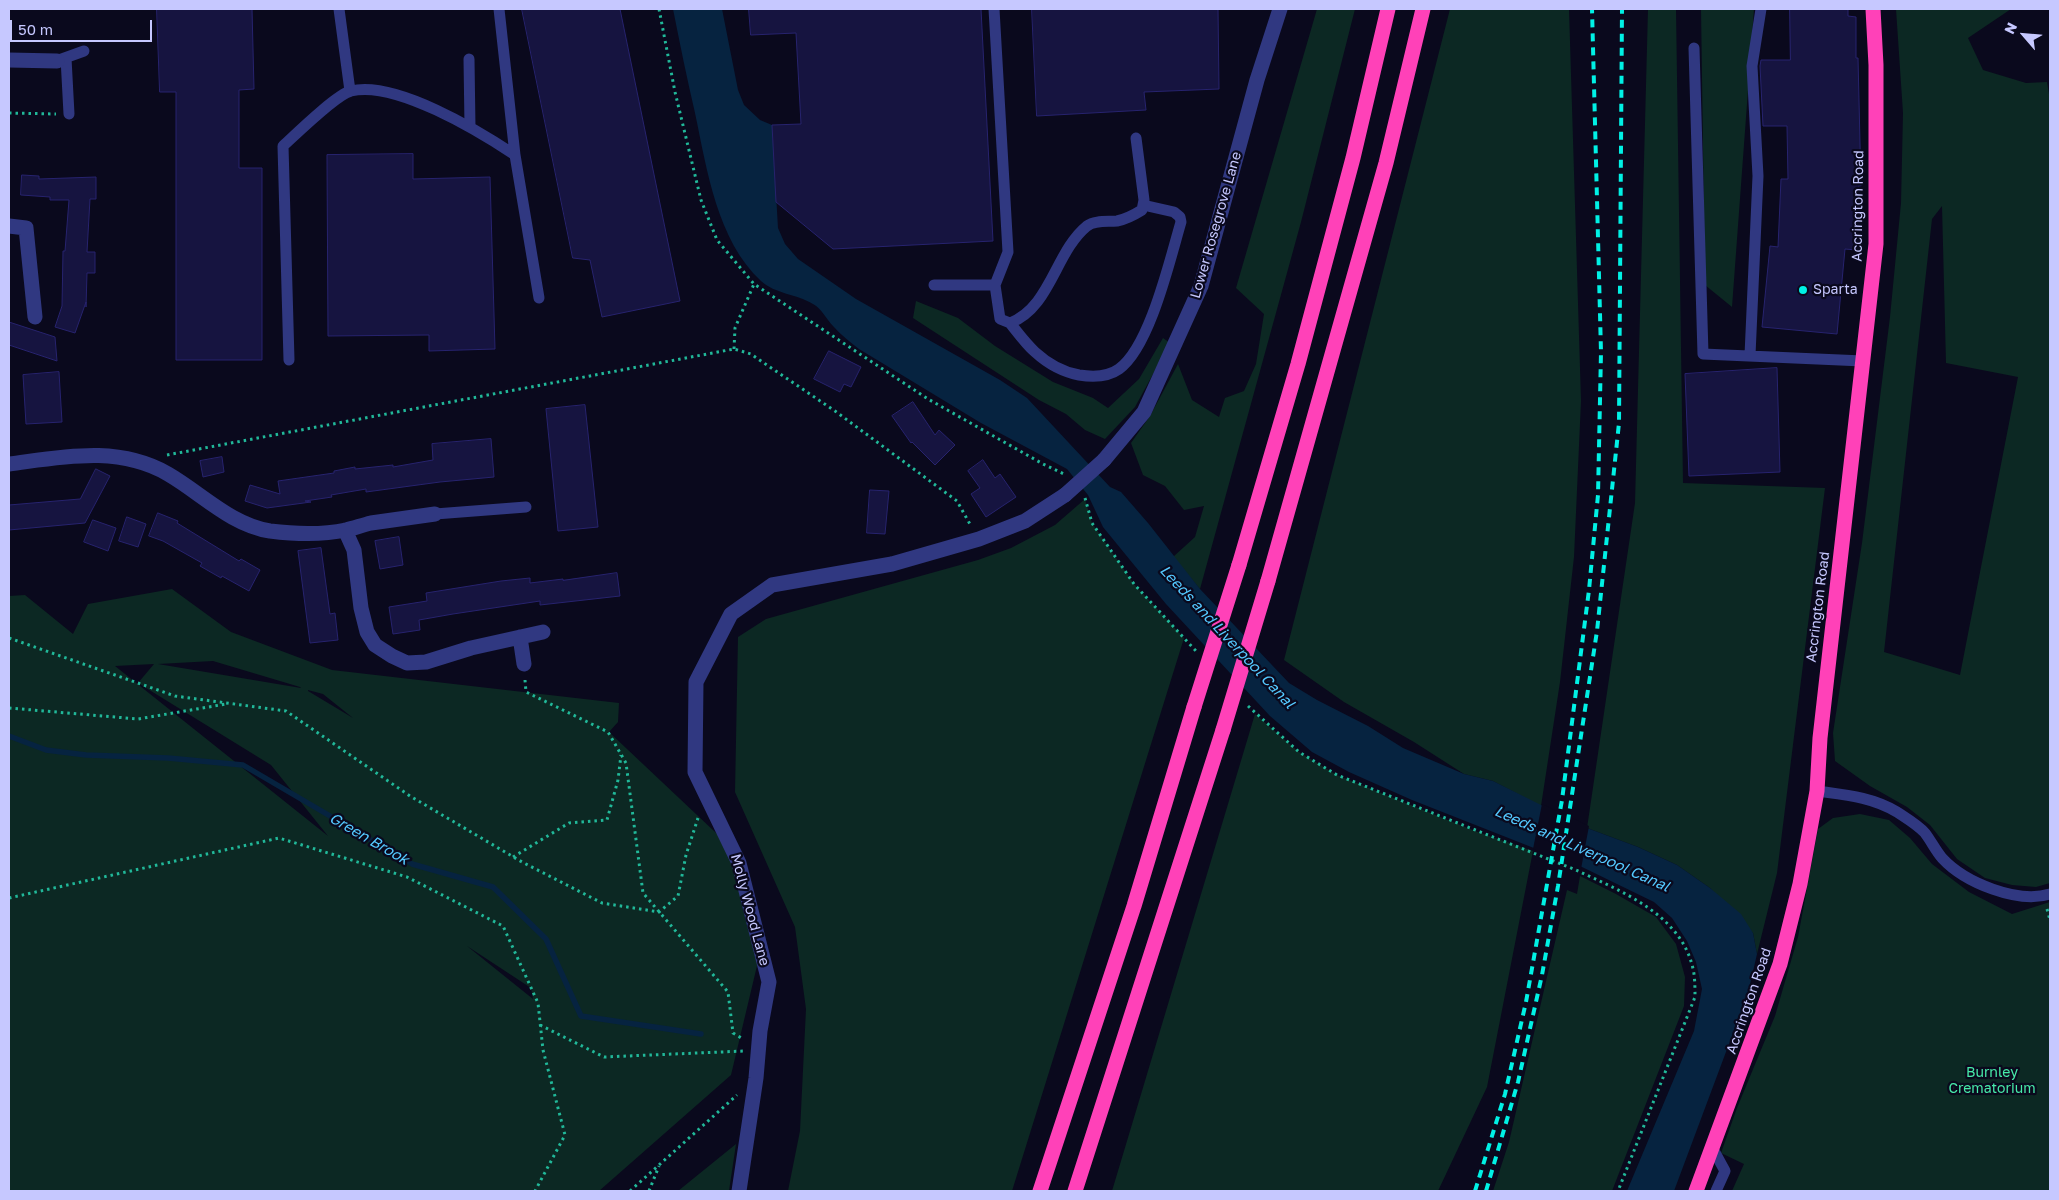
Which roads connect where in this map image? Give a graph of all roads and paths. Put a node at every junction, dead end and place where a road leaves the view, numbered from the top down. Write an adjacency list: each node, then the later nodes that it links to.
1 (339, 9): 15 (lane)
2 (499, 9): 20 (lane)
3 (659, 9): 23 (path)
4 (994, 9): 25 (lane)
5 (1280, 9): 36 (street, Lower Rosegrove Lane, bridge)
6 (1388, 9): 67 (highway, bridge)
7 (1423, 9): 68 (highway, bridge)
8 (1761, 9): 30 (lane)
9 (1873, 9): 32 (highway, Accrington Road)
10 (1694, 48): 30 (lane)
11 (84, 50): 12 (lane)
12 (61, 59): 14 (street); 17 (lane)
13 (469, 59): 18 (lane)
14 (9, 60)
15 (350, 91): 18 (lane); 31 (lane)
16 (9, 113): 17 (path)
17 (69, 114)
18 (470, 127): 20 (lane)
19 (1136, 138): 21 (lane)
20 (515, 155): 26 (lane)
21 (1143, 205): 28 (lane); 28 (lane)
22 (9, 226): 27 (street)
23 (754, 284): 29 (path); 35 (path)
24 (934, 286): 25 (lane)
25 (995, 286): 28 (lane)
26 (539, 298)
27 (35, 317)
28 (1010, 323)
29 (734, 349): 33 (path); 40 (path)
30 (1750, 355): 32 (lane)
31 (289, 360)
32 (1863, 361): 51 (highway, Accrington Road)
33 (144, 463): 34 (street); 39 (street)
34 (9, 464)
35 (1067, 476)
36 (1072, 493): 40 (street, Lower Rosegrove Lane); 45 (path)
37 (526, 507): 38 (lane)
38 (435, 514): 39 (street)
39 (345, 530): 43 (street)
40 (979, 539): 41 (street, Lower Rosegrove Lane)
41 (731, 614): 52 (street, Molly Wood Lane)
42 (543, 632): 43 (street)
43 (520, 637): 46 (street)
44 (9, 638): 48 (path)
45 (1196, 652)
46 (524, 664): 50 (path)
47 (1242, 700): 69 (path)
48 (231, 703): 49 (path); 53 (path)
49 (9, 708)
50 (621, 755): 53 (path); 56 (path)
51 (1817, 791): 54 (lane); 61 (highway, Accrington Road)
52 (706, 794): 56 (path); 60 (street, Molly Wood Lane)
53 (513, 857): 56 (path)
54 (2050, 894)
55 (9, 898): 57 (path)
56 (660, 912): 58 (path)
57 (540, 1025): 59 (path); 63 (path)
58 (746, 1042)
59 (750, 1051)
60 (756, 1078): 62 (path); 66 (street, Molly Wood Lane)
61 (1713, 1149): 70 (highway, Accrington Road); 71 (lane)
62 (659, 1165): 64 (path); 65 (path)
63 (534, 1191)
64 (630, 1191)
65 (649, 1191)
66 (739, 1191)
67 (1040, 1191)
68 (1075, 1191)
69 (1618, 1191)
70 (1696, 1191)
71 (1716, 1191)

